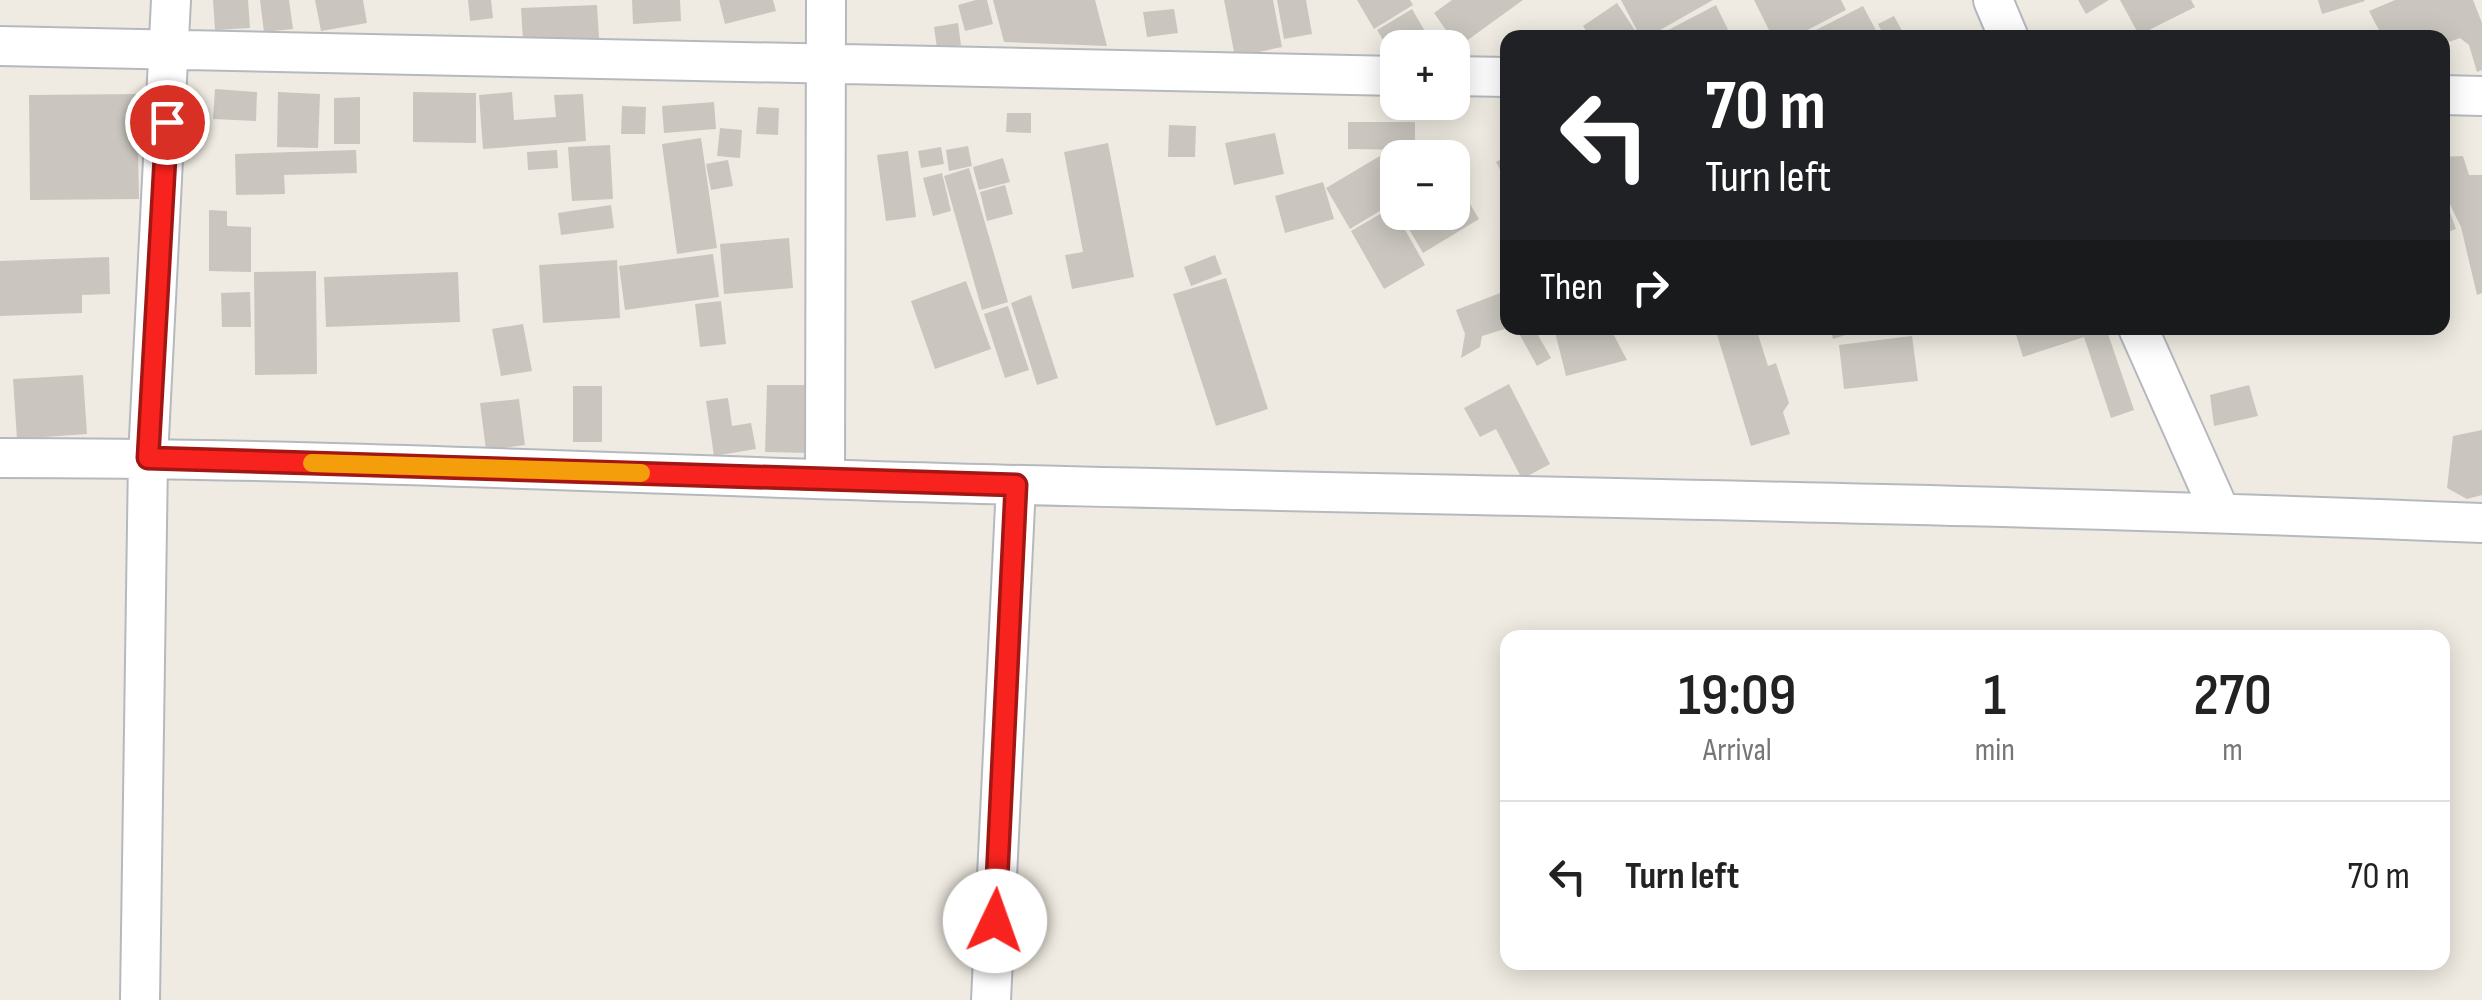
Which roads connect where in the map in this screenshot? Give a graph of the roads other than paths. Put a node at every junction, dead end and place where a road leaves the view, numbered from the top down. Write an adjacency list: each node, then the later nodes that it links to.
1 (171, 0): 6 (street)
2 (826, 0): 7 (street)
3 (1993, 0): 4 (street)
4 (2006, 30)
5 (0, 46): 6 (street)
6 (172, 47): 7 (street); 15 (street)
7 (823, 66): 8 (street); 16 (street)
8 (1380, 76)
9 (1470, 77): 10 (street)
10 (1500, 78)
11 (2450, 96): 12 (street)
12 (2482, 96)
13 (2141, 335): 18 (street)
14 (0, 458): 15 (street)
15 (148, 458): 16 (street); 20 (street)
16 (825, 479): 17 (street)
17 (1016, 485): 18 (street); 21 (street)
18 (2220, 512): 19 (street)
19 (2482, 523)
20 (140, 1000)
21 (991, 1000)

